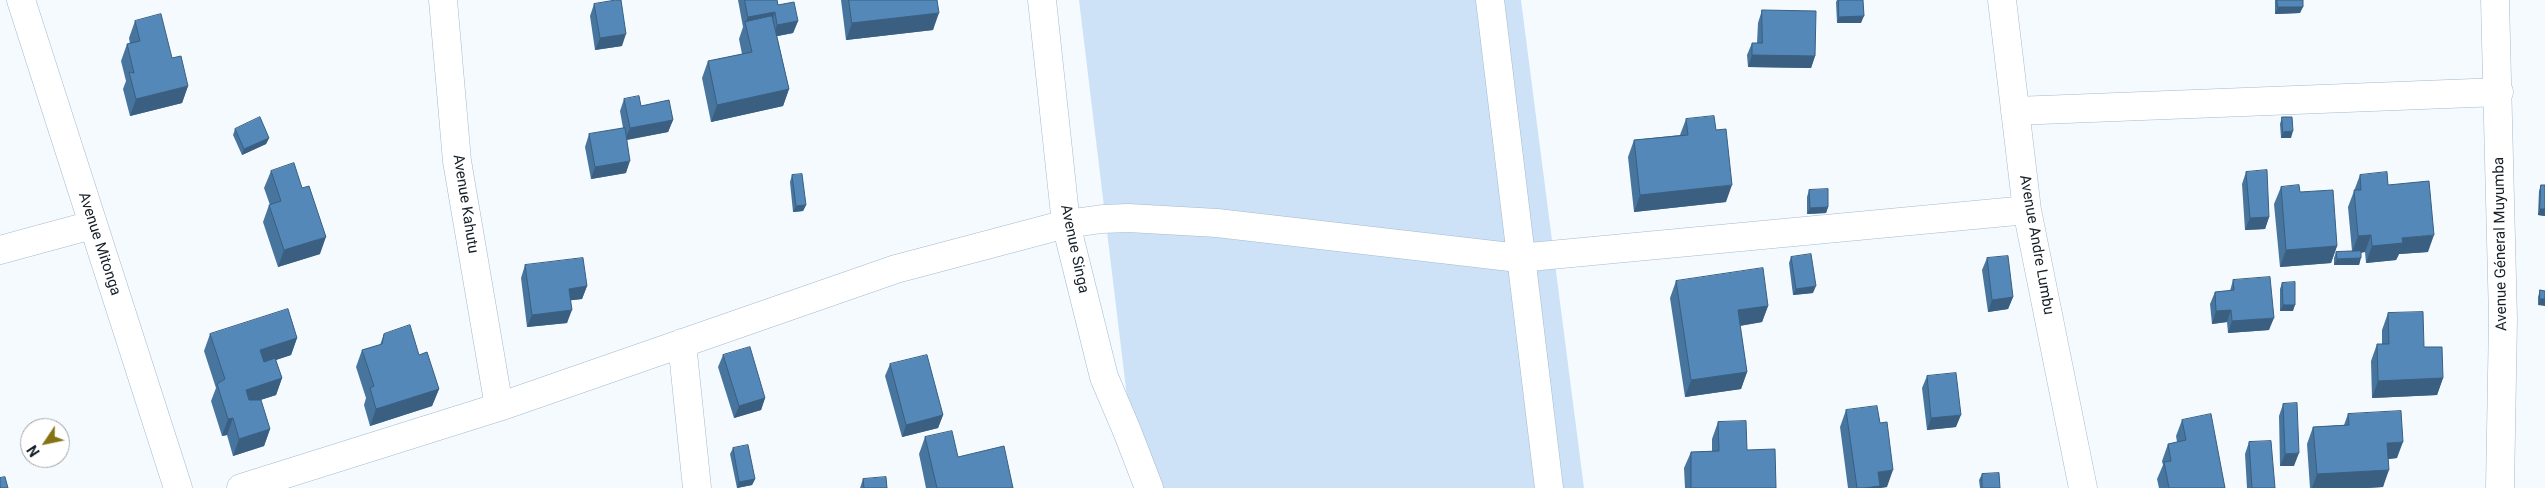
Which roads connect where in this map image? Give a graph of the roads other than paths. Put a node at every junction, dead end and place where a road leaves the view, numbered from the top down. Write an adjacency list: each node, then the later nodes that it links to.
1 (21, 0): 11 (street, Avenue Mitonga)
2 (1042, 0): 10 (street, Avenue Singa)
3 (1490, 0): 13 (street)
4 (2002, 0): 8 (street, Avenue Andre Lumbu)
5 (2495, 0): 7 (street, Avenue Géneral Muyumba)
6 (450, 1): 15 (street, Avenue Kahutu)
7 (2499, 92): 8 (street); 22 (street, Avenue Géneral Muyumba)
8 (2015, 111): 9 (street, Avenue Andre Lumbu)
9 (2027, 210): 13 (street); 21 (street, Avenue Andre Lumbu)
10 (1066, 224): 13 (street); 14 (street); 19 (street, Avenue Singa)
11 (92, 225): 12 (street); 16 (street, Avenue Mitonga)
12 (0, 250)
13 (1519, 258): 20 (street)
14 (682, 343): 15 (street); 18 (street)
15 (499, 407): 17 (street)
16 (178, 488)
17 (241, 488)
18 (697, 488)
19 (1149, 488)
20 (1549, 488)
21 (2083, 488)
22 (2500, 488)

